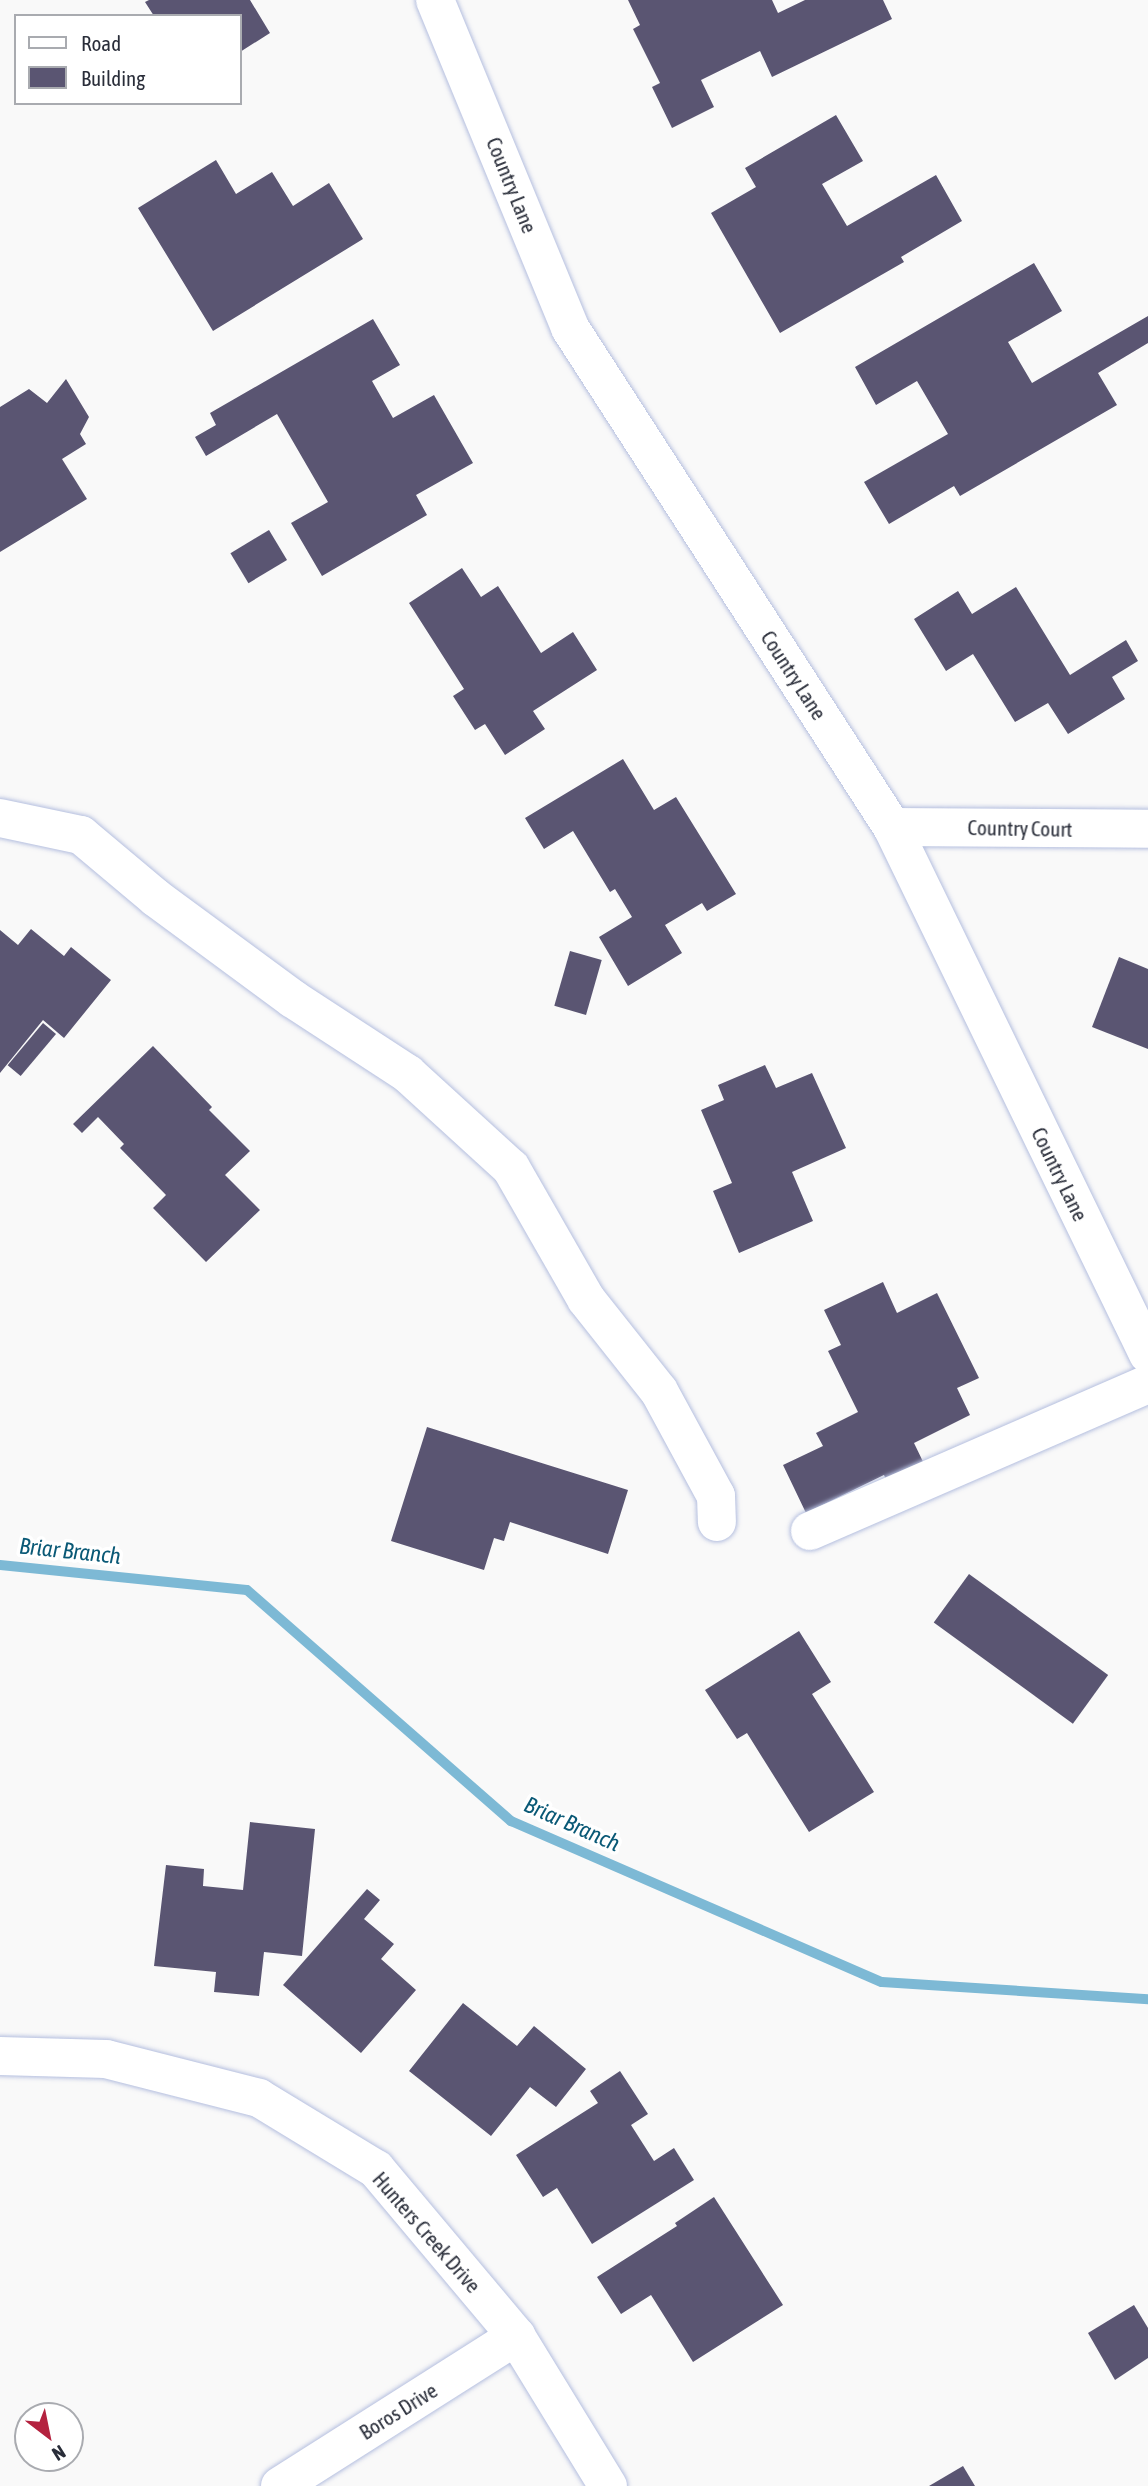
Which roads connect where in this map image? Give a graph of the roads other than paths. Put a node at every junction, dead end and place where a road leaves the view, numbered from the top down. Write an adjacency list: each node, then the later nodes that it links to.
1 (436, 0): 3 (street, Country Lane)
2 (0, 818): 7 (street)
3 (892, 827): 4 (street, Country Court); 5 (street, Country Lane)
4 (1148, 829)
5 (1148, 1354)
6 (1148, 1384): 8 (street)
7 (717, 1522)
8 (810, 1531)
9 (0, 2056): 10 (street, Hunters Creek Drive)
10 (516, 2336): 11 (street, Boros Drive); 12 (street, Hunters Creek Drive)
11 (280, 2486)
12 (608, 2486)

